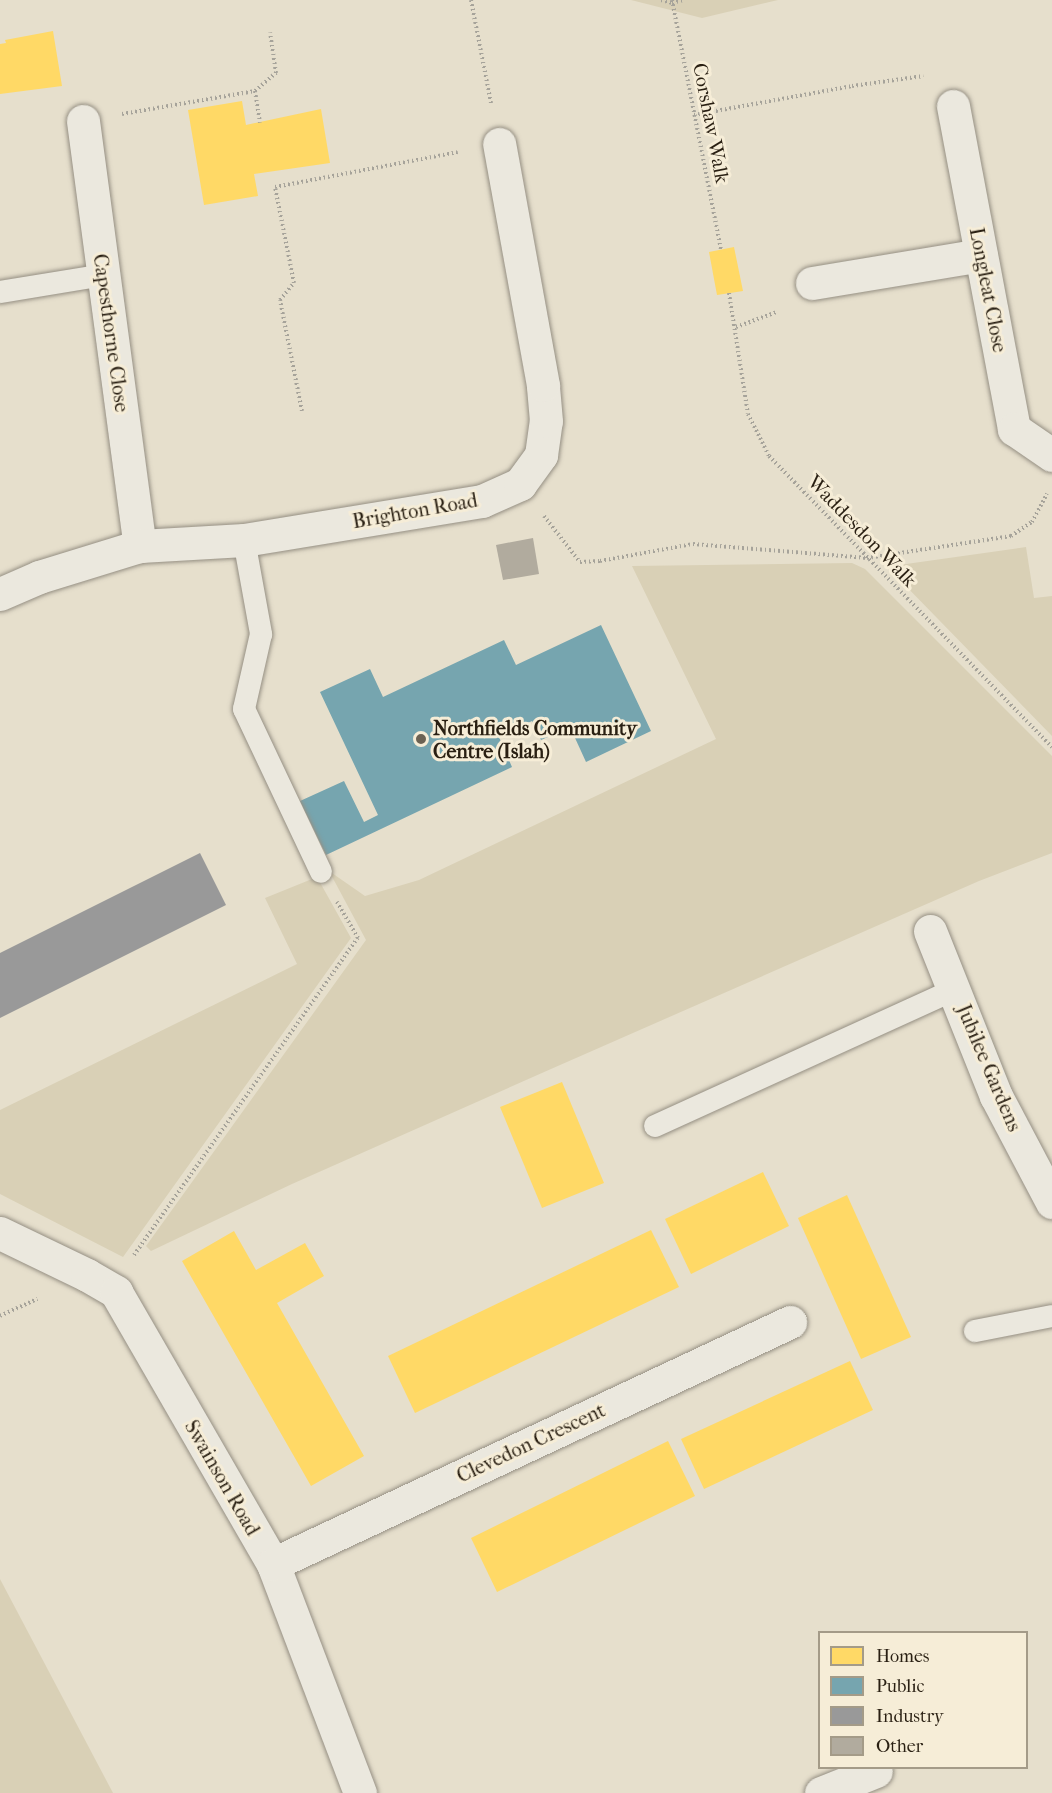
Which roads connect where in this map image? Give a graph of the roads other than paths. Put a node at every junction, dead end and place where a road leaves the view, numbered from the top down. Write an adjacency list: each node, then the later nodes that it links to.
1 (953, 106): 4 (street, Longleat Close)
2 (83, 121): 5 (street, Capesthorne Close)
3 (499, 144): 9 (street, Brighton Road)
4 (981, 255): 6 (street); 8 (street, Longleat Close)
5 (104, 276): 7 (lane); 10 (street, Capesthorne Close)
6 (812, 283)
7 (0, 291)
8 (1052, 455)
9 (244, 540): 10 (street, Brighton Road); 12 (lane)
10 (140, 546): 11 (street, Brighton Road)
11 (0, 594)
12 (321, 872)
13 (930, 931): 14 (street, Jubilee Gardens)
14 (955, 989): 15 (lane); 16 (street, Jubilee Gardens)
15 (655, 1126)
16 (1052, 1202)
17 (0, 1233): 21 (street, Swainson Road)
18 (1052, 1316): 20 (lane)
19 (790, 1322): 21 (street, Clevedon Crescent)
20 (975, 1331)
21 (273, 1564): 23 (street, Swainson Road)
22 (876, 1771): 24 (street)
23 (360, 1793)
24 (822, 1793)

